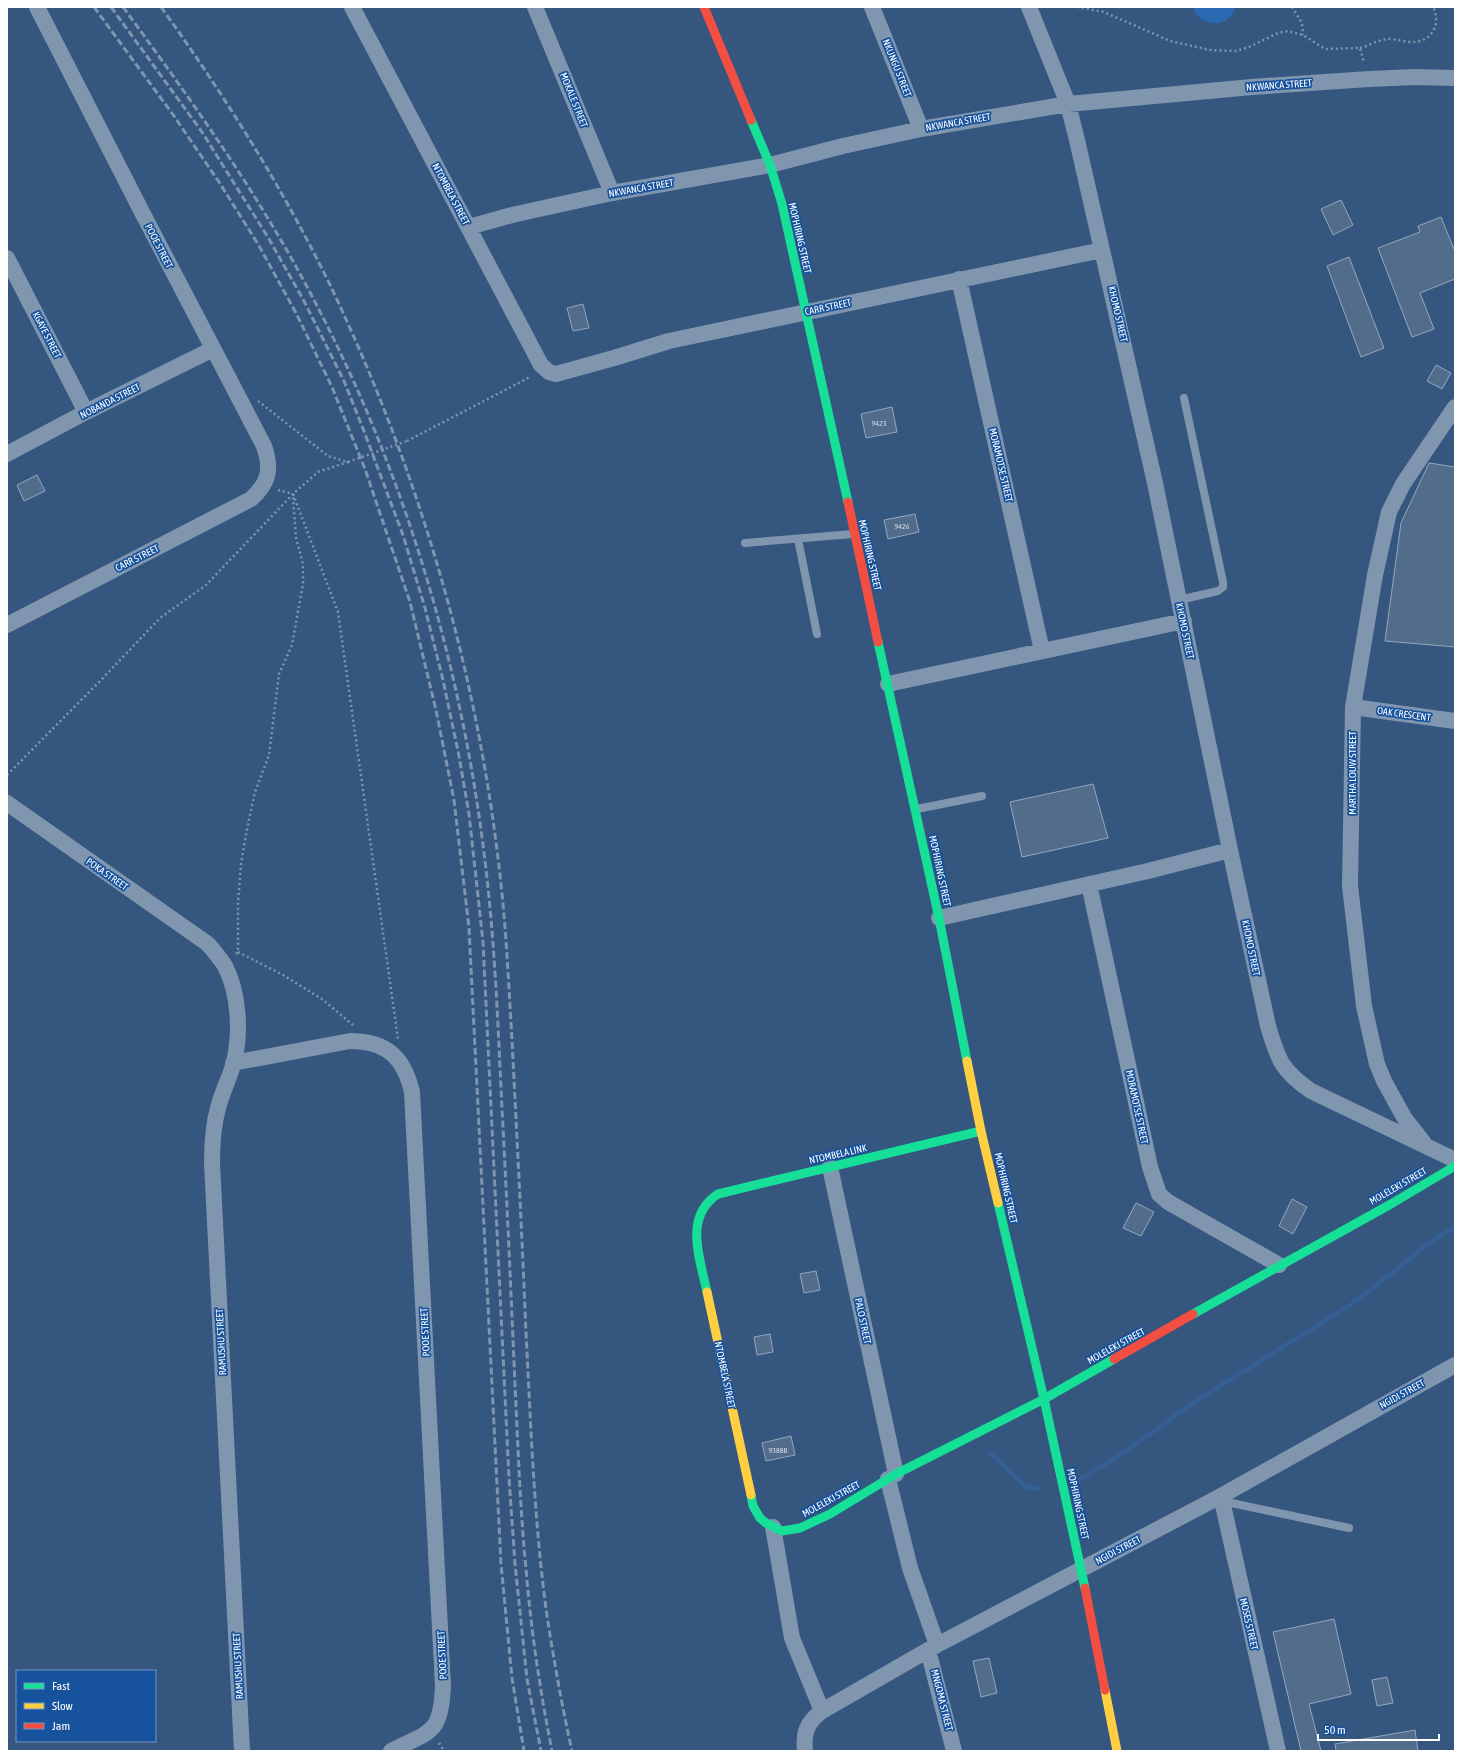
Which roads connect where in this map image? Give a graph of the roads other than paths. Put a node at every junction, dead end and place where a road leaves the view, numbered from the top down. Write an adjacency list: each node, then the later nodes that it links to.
1 (37, 7): 17 (street, POOE STREET)
2 (352, 7): 12 (street, NTOMBELA STREET)
3 (535, 7): 11 (street, MOKALE STREET)
4 (704, 7): 10 (street, MOPHIRING STREET)
5 (872, 7): 9 (street, NKUNGU STREET)
6 (1029, 7): 8 (street, KHOMO STREET)
7 (1455, 78): 8 (street, NKWANCA STREET)
8 (1068, 104): 9 (street, NKWANCA STREET); 13 (street, KHOMO STREET)
9 (921, 128): 10 (street, NKWANCA STREET)
10 (770, 165): 11 (street, NKWANCA STREET); 16 (street, MOPHIRING STREET)
11 (612, 193): 12 (street, NKWANCA STREET)
12 (469, 227): 18 (street, NTOMBELA STREET)
13 (1102, 250): 15 (street, CARR STREET); 27 (street, KHOMO STREET)
14 (7, 258): 21 (street, KGAYE STREET)
15 (959, 279): 16 (street, CARR STREET); 31 (street, MORAMOTSE STREET)
16 (805, 312): 18 (street, CARR STREET); 24 (street, MOPHIRING STREET)
17 (213, 349): 21 (street, NOBANDA STREET); 23 (street, POOE STREET)
18 (550, 372)
19 (1184, 398): 27 (lane)
20 (1455, 407): 33 (street, MARTHA LOUW STREET)
21 (86, 412): 22 (street, NOBANDA STREET)
22 (7, 454)
23 (263, 486): 29 (street, CARR STREET)
24 (854, 534): 25 (lane); 32 (street, MOPHIRING STREET)
25 (798, 539): 26 (lane); 30 (lane)
26 (745, 543)
27 (1179, 600): 28 (street, KHOMO STREET)
28 (1184, 621): 31 (street); 38 (street, KHOMO STREET)
29 (7, 625)
30 (817, 634)
31 (1042, 651): 32 (street)
32 (888, 684): 37 (street, MOPHIRING STREET)
33 (1353, 707): 34 (street, OAK CRESCENT); 44 (street, MARTHA LOUW STREET)
34 (1455, 721)
35 (982, 796): 37 (lane)
36 (7, 803): 41 (street, POKA STREET)
37 (916, 809): 40 (street, MOPHIRING STREET)
38 (1230, 850): 39 (street); 44 (street, KHOMO STREET)
39 (1089, 884): 40 (street); 49 (street, MORAMOTSE STREET)
40 (939, 918): 43 (street, MOPHIRING STREET)
41 (208, 944): 42 (street, RAMUSHU STREET)
42 (234, 1063): 59 (street, RAMUSHU STREET); 60 (street, POOE STREET)
43 (981, 1131): 47 (street, NTOMBELA LINK); 51 (street, MOPHIRING STREET)
44 (1427, 1146): 45 (street, KHOMO STREET)
45 (1455, 1160)
46 (1455, 1166): 49 (street, MOLELEKI STREET)
47 (830, 1167): 48 (street, NTOMBELA LINK); 52 (street, PALO STREET)
48 (703, 1206): 55 (street, NTOMBELA STREET)
49 (1278, 1265): 51 (street, MOLELEKI STREET)
50 (1455, 1365): 53 (street, NGIDI STREET)
51 (1044, 1399): 52 (street, MOLELEKI STREET); 56 (street, MOPHIRING STREET)
52 (892, 1477): 55 (street, MOLELEKI STREET); 57 (street, PALO STREET)
53 (1221, 1498): 54 (lane); 56 (street, NGIDI STREET); 64 (street, MOSES STREET)
54 (1349, 1528)
55 (777, 1529): 58 (street)
56 (1081, 1570): 57 (street, NGIDI STREET); 63 (street, MOPHIRING STREET)
57 (933, 1647): 58 (street, NGIDI STREET); 62 (street, MNGOMA STREET)
58 (822, 1711): 61 (street, NGIDI STREET)
59 (242, 1751)
60 (391, 1751)
61 (805, 1751)
62 (954, 1751)
63 (1117, 1751)
64 (1278, 1751)

